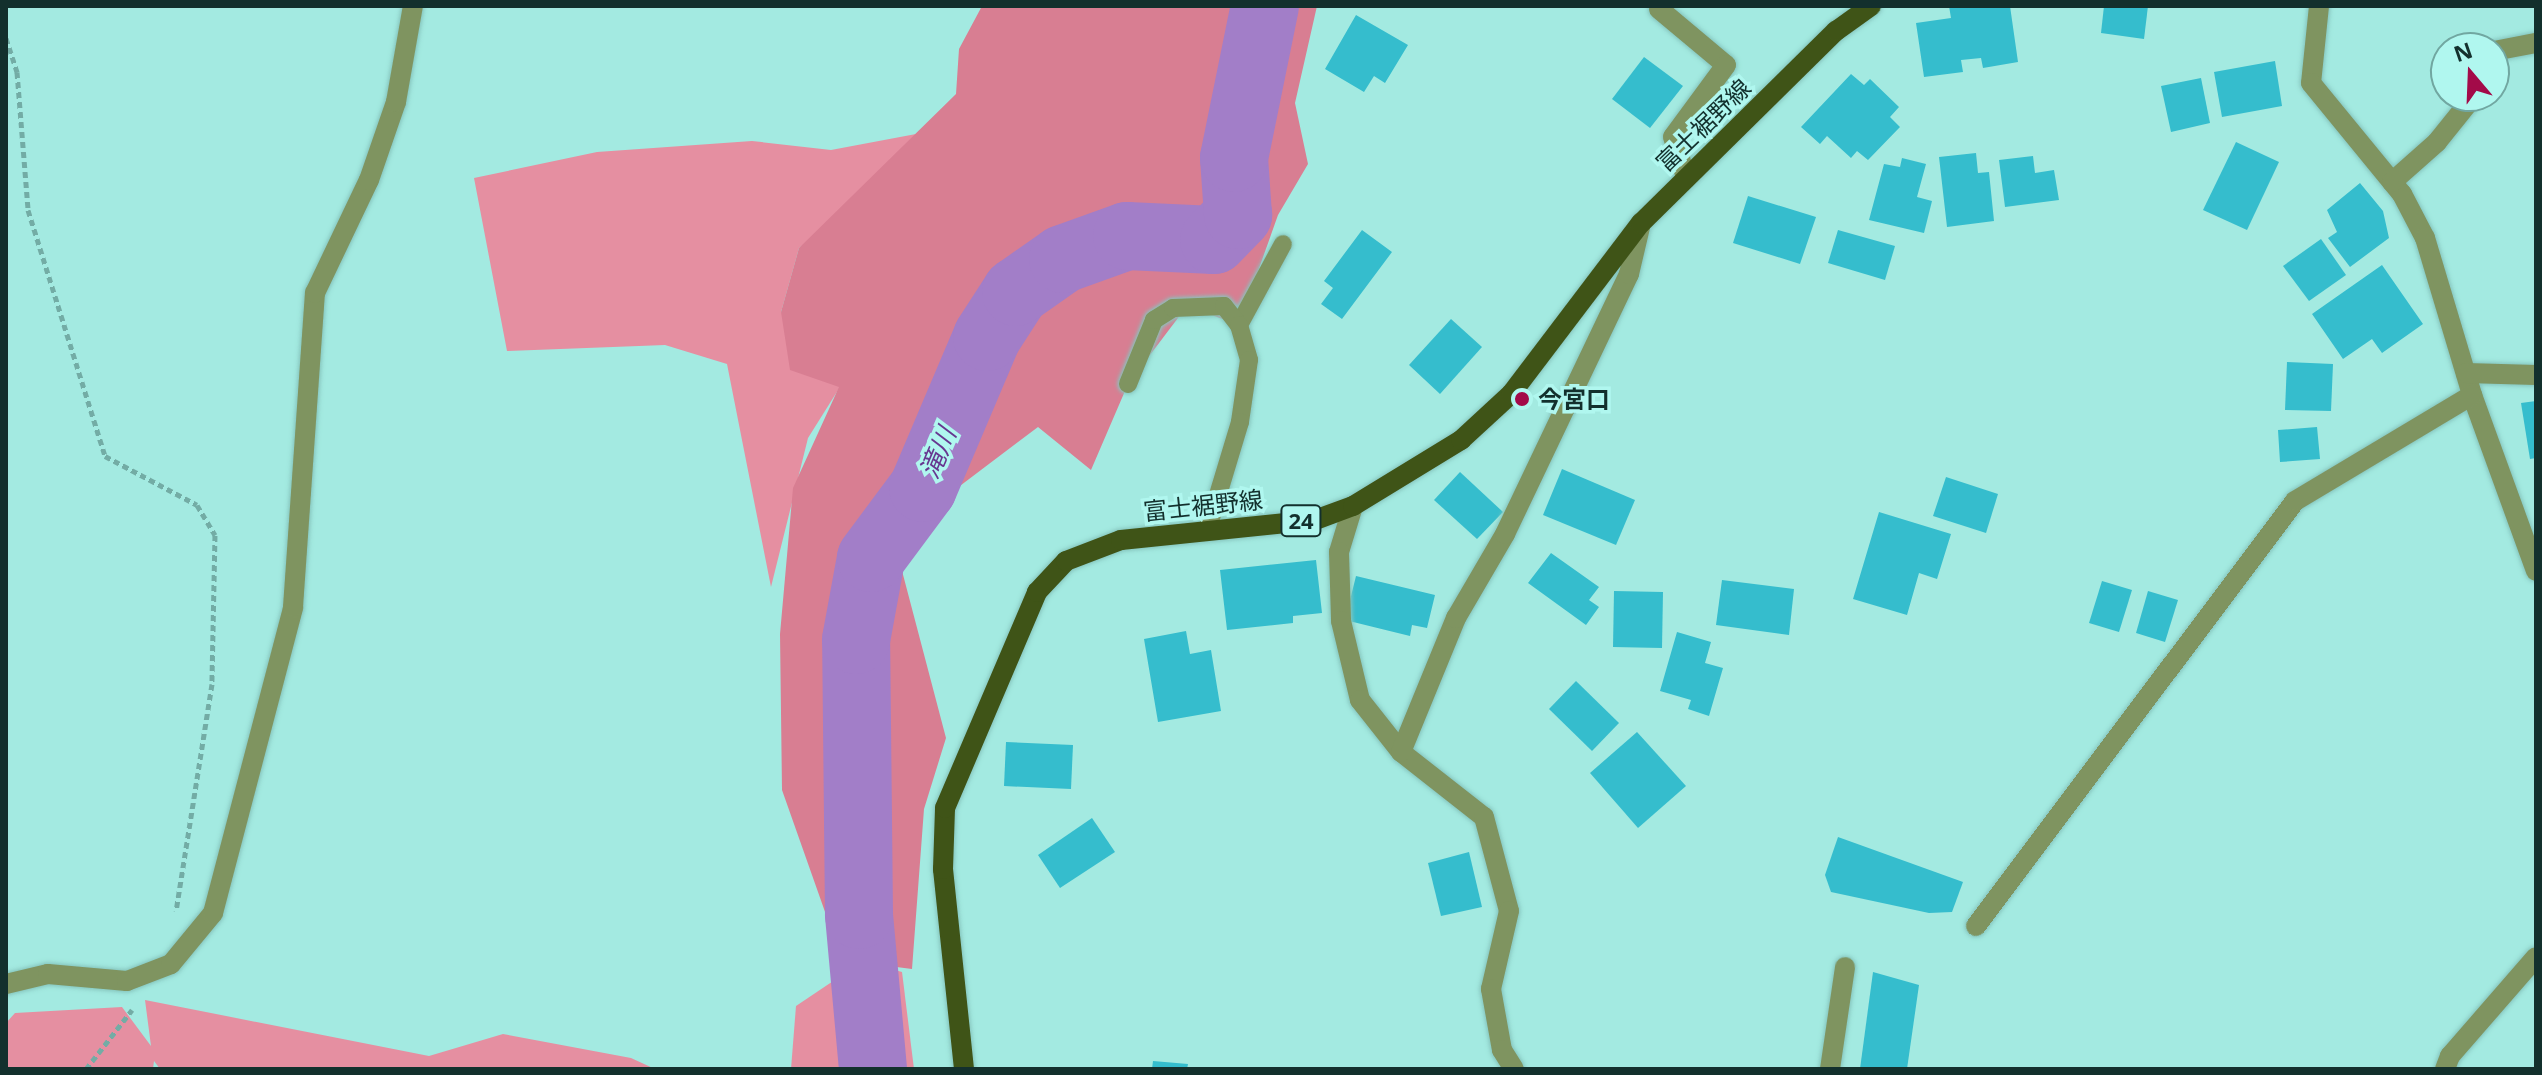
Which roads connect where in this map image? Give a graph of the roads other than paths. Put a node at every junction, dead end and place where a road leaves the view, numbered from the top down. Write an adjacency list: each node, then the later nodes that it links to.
1 (413, 6): 24 (street)
2 (1871, 6): 8 (main road, 富士裾野線 / 24)
3 (2319, 6): 9 (street)
4 (1659, 9): 8 (street)
5 (2536, 43): 6 (street)
6 (2510, 48)
7 (2461, 112): 9 (street)
8 (1686, 177): 10 (main road, 富士裾野線 / 24)
9 (2392, 182): 13 (street)
10 (1641, 223): 17 (main road, 富士裾野線 / 24); 20 (street)
11 (1283, 244): 12 (lane)
12 (1239, 325): 15 (lane); 18 (lane)
13 (2466, 373): 14 (street); 16 (street)
14 (2536, 375)
15 (1128, 384)
16 (2472, 395): 19 (street); 21 (street)
17 (1353, 506): 18 (main road, 富士裾野線 / 24); 20 (street)
18 (1207, 531): 25 (main road, 富士裾野線 / 24)
19 (2536, 571)
20 (1401, 752): 26 (street)
21 (1976, 926)
22 (2536, 957): 28 (street)
23 (1845, 967): 27 (street)
24 (6, 984)
25 (964, 1069)
26 (1514, 1069)
27 (1830, 1069)
28 (2445, 1069)

